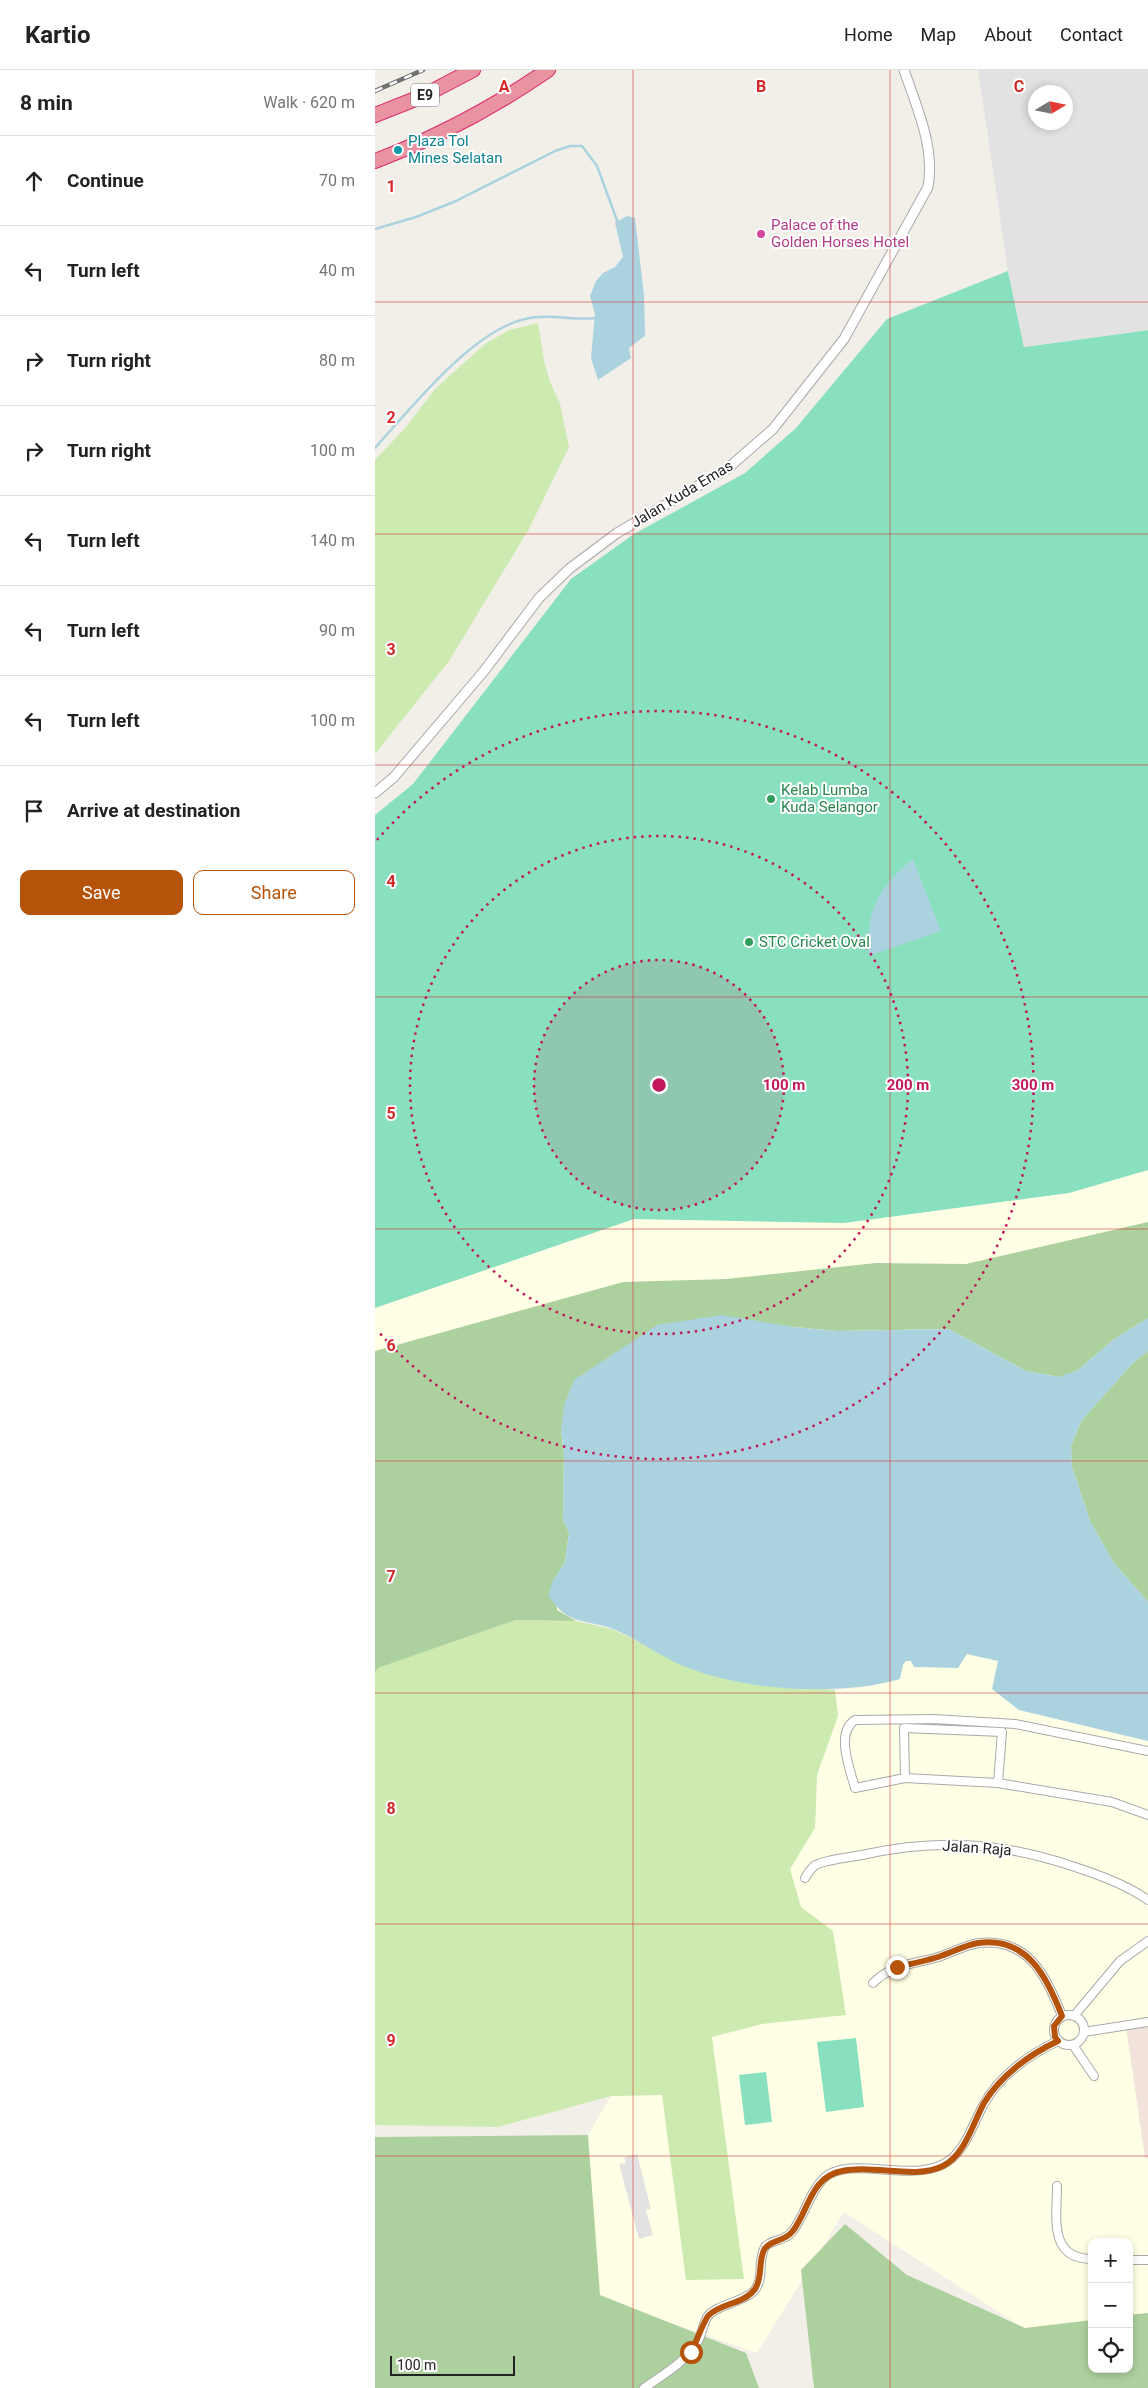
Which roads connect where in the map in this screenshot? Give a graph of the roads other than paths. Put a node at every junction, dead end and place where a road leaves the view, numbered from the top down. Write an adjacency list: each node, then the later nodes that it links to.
1 (473, 70): 4 (highway, E9)
2 (548, 70): 5 (highway)
3 (904, 70): 6 (street, Jalan Kuda Emas)
4 (375, 115)
5 (375, 161)
6 (375, 793)
7 (1148, 1750): 8 (street)
8 (905, 1778): 9 (street); 9 (street)
9 (998, 1783): 10 (street)
10 (1148, 1815)
11 (805, 1878): 12 (street, Jalan Raja)
12 (1148, 1900)
13 (1148, 1941): 16 (street)
14 (873, 1983): 15 (street)
15 (1062, 2016): 16 (street); 19 (street)
16 (1074, 2016): 18 (street)
17 (1148, 2022): 18 (street)
18 (1084, 2032): 20 (street)
19 (1058, 2041): 20 (street); 26 (street)
20 (1073, 2045): 21 (street)
21 (1094, 2076)
22 (1057, 2186): 23 (street)
23 (1088, 2259)
24 (1133, 2260): 25 (street)
25 (1148, 2260)
26 (644, 2388)

